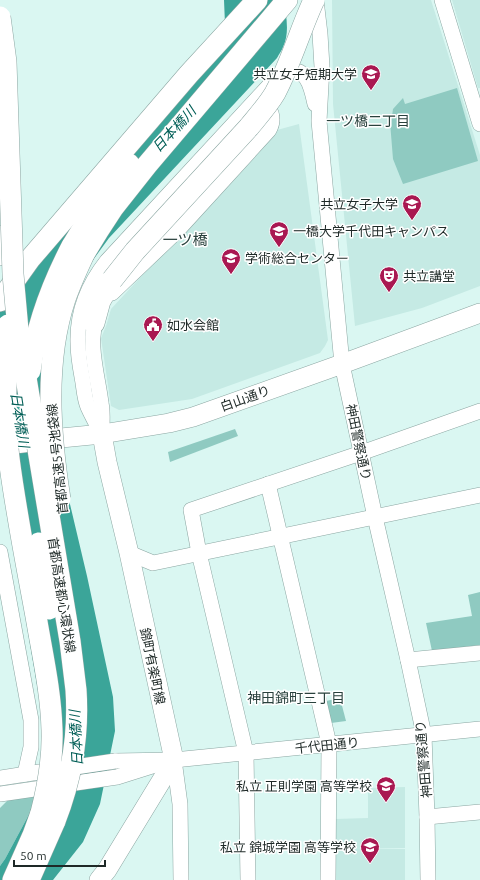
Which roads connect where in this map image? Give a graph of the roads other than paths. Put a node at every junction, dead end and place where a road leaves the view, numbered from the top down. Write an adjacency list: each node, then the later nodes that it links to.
1 (257, 0): 15 (highway)
2 (267, 0): 41 (highway, 首都高速5号池袋線, bridge)
3 (287, 0): 41 (highway, 首都高速5号池袋線, bridge)
4 (442, 0): 9 (street)
5 (316, 4): 8 (street); 11 (street, 神田警察通り); 17 (highway, bridge)
6 (0, 17): 41 (highway, 首都高速都心環状線, bridge)
7 (0, 68): 41 (highway, 首都高速都心環状線, bridge)
8 (281, 73): 10 (street); 11 (street)
9 (477, 98): 12 (street)
10 (252, 102): 17 (street); 20 (street)
11 (318, 121): 18 (street, 神田警察通り)
12 (480, 124)
13 (0, 174): 14 (street)
14 (0, 258)
15 (0, 301)
16 (480, 313): 18 (main road, 白山通り)
17 (94, 324): 20 (street)
18 (342, 364): 20 (main road, 白山通り); 22 (street, 神田警察通り)
19 (480, 411): 22 (street)
20 (102, 434): 21 (main road, 白山通り, bridge); 28 (main road, 錦町有楽町線)
21 (0, 446)
22 (361, 453): 23 (street); 25 (street, 神田警察通り)
23 (268, 484): 26 (street); 29 (street)
24 (480, 495): 25 (street)
25 (375, 517): 26 (street); 31 (street, 神田警察通り)
26 (281, 537): 29 (street); 34 (street)
27 (0, 552): 37 (street)
28 (129, 553): 29 (street); 36 (main road, 錦町有楽町線)
29 (200, 553): 35 (street)
30 (480, 653): 31 (street)
31 (408, 660): 33 (street, 神田警察通り)
32 (480, 729): 33 (street, 千代田通り)
33 (424, 735): 34 (street, 千代田通り); 42 (street, 神田警察通り)
34 (328, 744): 35 (street, 千代田通り); 48 (street)
35 (246, 753): 36 (street, 千代田通り); 47 (street)
36 (174, 760): 37 (street, bridge); 39 (street, bridge); 43 (main road); 46 (street)
37 (32, 773): 38 (street)
38 (0, 778)
39 (0, 794)
40 (480, 812): 42 (street)
41 (48, 817): 44 (highway, 首都高速都心環状線); 45 (highway, 首都高速都心環状線)
42 (427, 817): 49 (street, 神田警察通り)
43 (105, 877)
44 (13, 880)
45 (29, 880)
46 (181, 880)
47 (248, 880)
48 (328, 880)
49 (428, 880)

